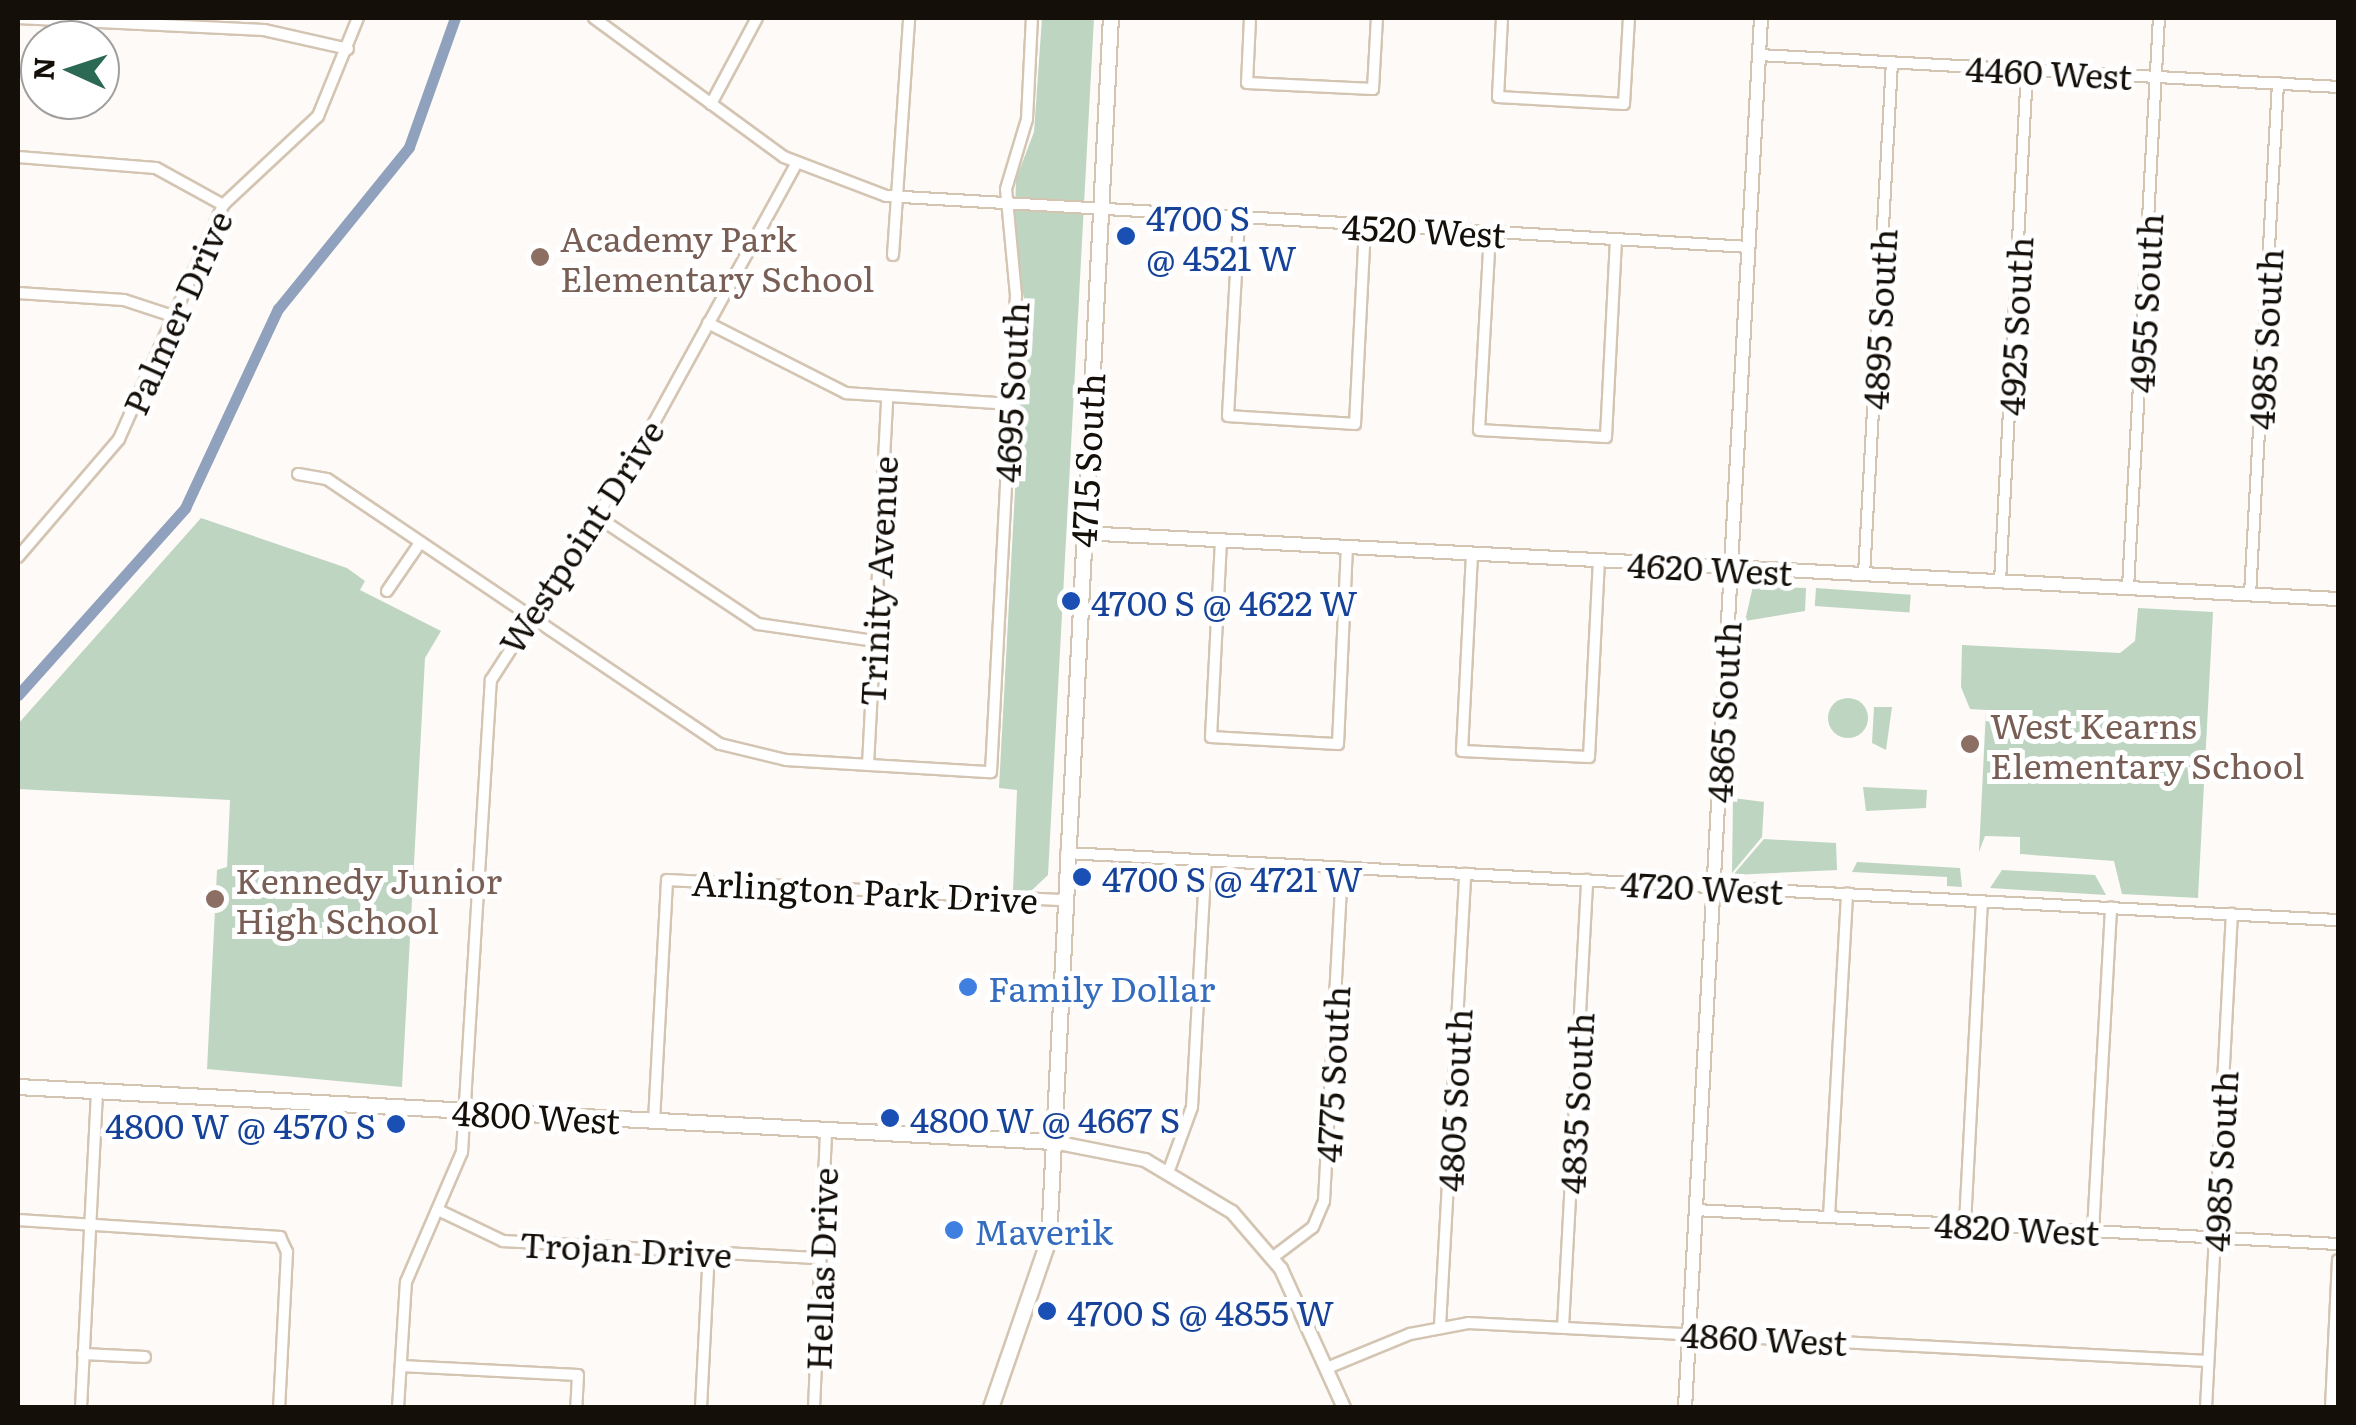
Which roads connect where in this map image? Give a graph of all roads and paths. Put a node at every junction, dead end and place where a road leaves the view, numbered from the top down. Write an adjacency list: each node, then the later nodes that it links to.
1 (18, 18): 14 (street)
2 (358, 18): 14 (street, Palmer Drive)
3 (758, 18): 21 (street)
4 (909, 18): 24 (street)
5 (1032, 18): 26 (street, 4695 South)
6 (1111, 18): 27 (main road, 4715 South)
7 (1250, 18): 8 (street)
8 (1377, 18)
9 (1502, 18): 10 (street)
10 (1628, 18)
11 (1760, 18): 15 (street, 4865 South)
12 (2159, 18): 18 (street, 4955 South)
13 (599, 19): 21 (street, 4520 West)
14 (348, 49): 25 (street, Palmer Drive)
15 (1758, 55): 16 (street, 4460 West); 32 (street, 4865 South)
16 (1892, 62): 17 (street, 4460 West); 49 (street, 4895 South)
17 (2028, 70): 18 (street, 4460 West); 50 (street, 4925 South)
18 (2156, 77): 19 (street, 4460 West); 51 (street, 4955 South)
19 (2278, 84): 20 (street, 4460 West); 53 (street, 4985 South)
20 (2338, 87)
21 (710, 104): 23 (street, 4520 West)
22 (18, 157): 25 (street)
23 (796, 164): 24 (street, 4520 West); 36 (street, Westpoint Drive)
24 (899, 199): 26 (street, 4520 West); 33 (street)
25 (223, 205): 35 (street, Palmer Drive)
26 (1006, 207): 27 (street, 4520 West); 38 (street, 4695 South)
27 (1100, 212): 28 (street, 4520 West); 41 (main road, 4715 South)
28 (1239, 220): 29 (street, 4520 West); 29 (street)
29 (1365, 226): 30 (street, 4520 West)
30 (1490, 233): 31 (street, 4520 West); 31 (street)
31 (1616, 240): 32 (street, 4520 West)
32 (1748, 247): 48 (street, 4865 South)
33 (893, 255)
34 (18, 293): 35 (street)
35 (173, 316): 46 (street, Palmer Drive)
36 (708, 323): 37 (street); 40 (street, Westpoint Drive)
37 (887, 398): 38 (street); 56 (street, Trinity Avenue)
38 (1010, 404): 57 (street, 4695 South)
39 (298, 474): 43 (street)
40 (596, 516): 55 (street, Westpoint Drive); 56 (street)
41 (1082, 532): 42 (street, 4620 West); 58 (main road, 4715 South)
42 (1222, 540): 44 (street, 4620 West); 44 (street)
43 (420, 544): 52 (street); 55 (street)
44 (1347, 547): 45 (street, 4620 West)
45 (1472, 554): 47 (street, 4620 West); 47 (street)
46 (18, 557)
47 (1599, 560): 48 (street, 4620 West)
48 (1731, 567): 49 (street, 4620 West); 63 (street, 4865 South)
49 (1864, 574): 50 (street, 4620 West)
50 (2000, 582): 51 (street, 4620 West)
51 (2128, 588): 53 (street, 4620 West)
52 (388, 592)
53 (2250, 595): 54 (street, 4620 West)
54 (2338, 599)
55 (527, 618): 57 (street); 72 (street, Westpoint Drive)
56 (874, 641): 57 (street, Trinity Avenue)
57 (868, 765)
58 (1065, 853): 59 (street, 4720 West); 65 (main road, 4715 South)
59 (1206, 860): 60 (street, 4720 West); 76 (street)
60 (1342, 868): 61 (street, 4720 West); 88 (street, 4775 South)
61 (1465, 874): 62 (street, 4720 West); 90 (street, 4805 South)
62 (1586, 880): 63 (street, 4720 West); 91 (street, 4835 South)
63 (1713, 887): 64 (street, 4720 West); 77 (street, 4865 South)
64 (1847, 894): 66 (street, 4720 West); 79 (street)
65 (1064, 900): 73 (street, Arlington Park Drive); 75 (main road, 4715 South)
66 (1982, 901): 67 (street, 4720 West); 82 (street)
67 (2111, 908): 68 (street, 4720 West); 83 (street)
68 (2232, 914): 69 (street, 4720 West); 84 (street, 4985 South)
69 (2338, 920)
70 (18, 1087): 71 (main road, 4800 West)
71 (98, 1091): 72 (main road, 4800 West); 81 (street)
72 (465, 1111): 73 (main road, 4800 West); 78 (street, Westpoint Drive)
73 (654, 1121): 74 (main road, 4800 West)
74 (826, 1130): 75 (main road, 4800 West); 87 (street, Hellas Drive)
75 (1054, 1142): 76 (street); 104 (main road, 4715 South)
76 (1169, 1170): 88 (street)
77 (1695, 1210): 79 (street, 4820 West); 92 (street, 4865 South)
78 (440, 1211): 86 (street, Trojan Drive); 96 (street, Westpoint Drive)
79 (1829, 1217): 82 (street, 4820 West)
80 (18, 1220): 81 (street)
81 (90, 1224): 93 (street); 99 (street)
82 (1965, 1224): 83 (street, 4820 West)
83 (2093, 1231): 84 (street, 4820 West)
84 (2215, 1238): 85 (street, 4820 West); 95 (street, 4985 South)
85 (2338, 1244)
86 (709, 1252): 87 (street, Trojan Drive); 102 (street)
87 (820, 1258): 103 (street, Hellas Drive)
88 (1272, 1258): 97 (street)
89 (2338, 1260): 108 (street)
90 (1440, 1326): 91 (street, 4860 West); 97 (street, 4860 West)
91 (1562, 1327): 92 (street, 4860 West)
92 (1689, 1334): 95 (street, 4860 West); 106 (street, 4865 South)
93 (83, 1354): 94 (street); 98 (street)
94 (145, 1357)
95 (2208, 1362): 107 (street, 4985 South)
96 (400, 1366): 100 (street, Westpoint Drive); 101 (street)
97 (1327, 1368): 105 (street)
98 (80, 1408)
99 (279, 1408)
100 (398, 1408)
101 (576, 1408)
102 (701, 1408)
103 (814, 1408)
104 (990, 1408)
105 (1344, 1408)
106 (1685, 1408)
107 (2206, 1408)
108 (2332, 1408)

